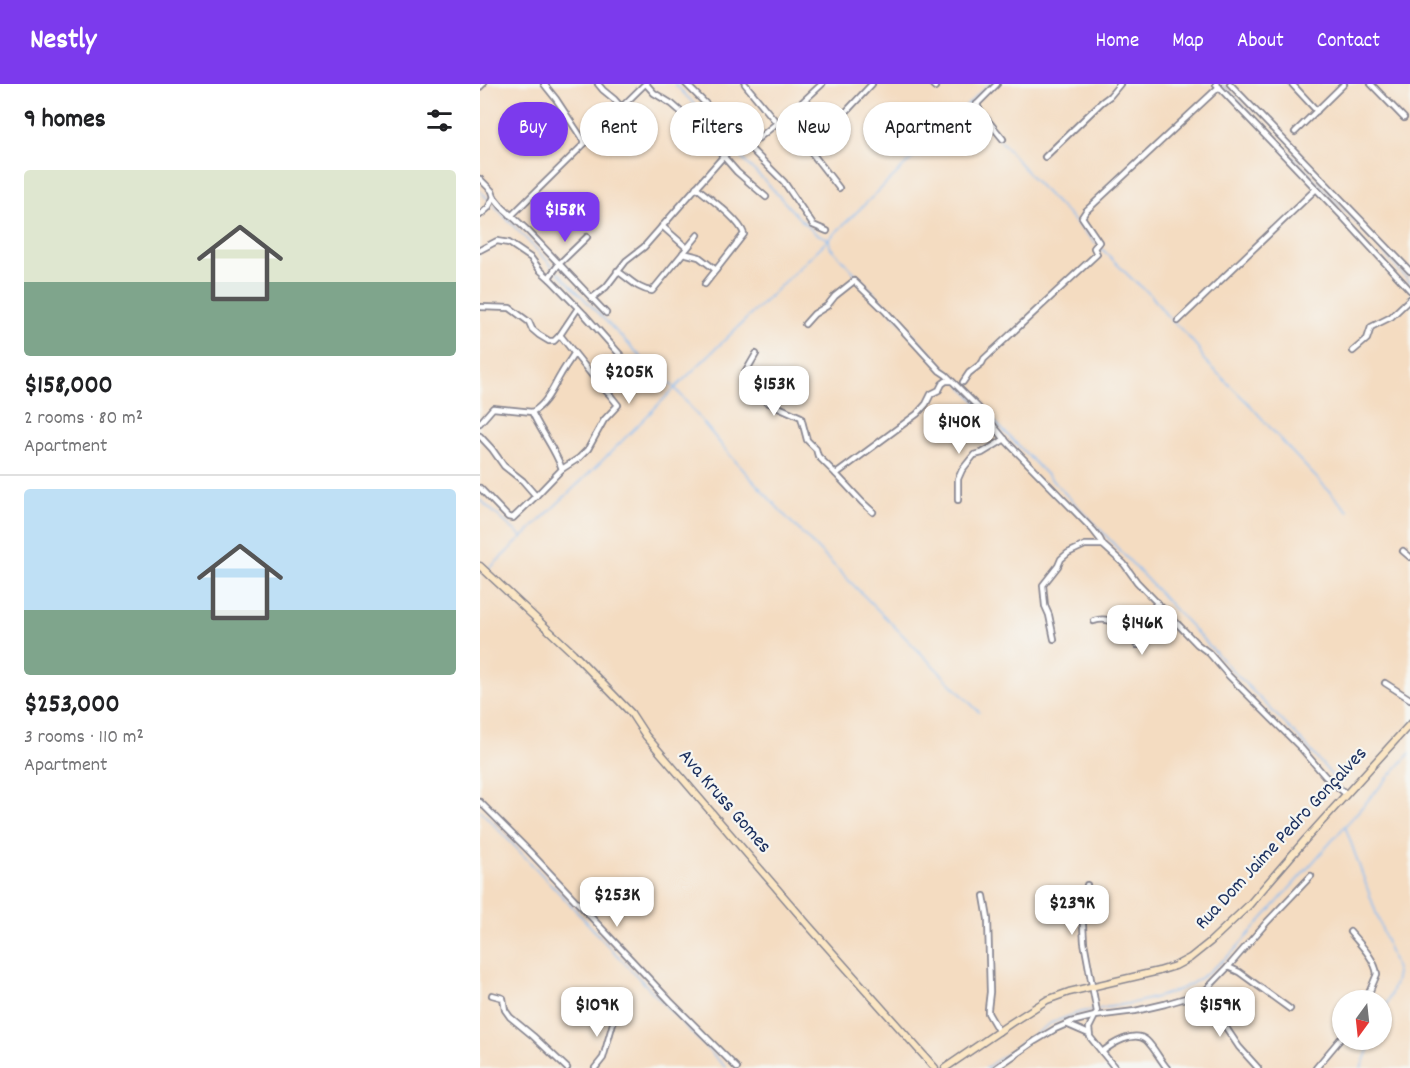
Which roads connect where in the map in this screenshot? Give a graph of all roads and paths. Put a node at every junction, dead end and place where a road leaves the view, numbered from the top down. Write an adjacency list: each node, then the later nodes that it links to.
1 (544, 84): 26 (street)
2 (598, 84): 15 (street)
3 (645, 84): 16 (street); 31 (street)
4 (686, 84): 17 (street)
5 (745, 84): 22 (street)
6 (822, 84): 18 (street)
7 (872, 84): 19 (street)
8 (997, 84): 27 (street)
9 (1120, 84): 32 (street)
10 (1230, 84): 51 (street)
11 (1292, 84): 20 (street)
12 (1344, 84): 20 (street)
13 (1371, 84): 21 (street)
14 (1218, 86): 36 (street); 68 (street)
15 (617, 102)
16 (625, 102)
17 (704, 102)
18 (802, 102)
19 (851, 107)
20 (1317, 111): 24 (street)
21 (1404, 118)
22 (776, 119)
23 (776, 124): 25 (street)
24 (1295, 132)
25 (764, 134)
26 (580, 135)
27 (1003, 139)
28 (580, 148): 40 (street)
29 (759, 156): 42 (street)
30 (814, 156): 35 (street)
31 (723, 157): 34 (street); 38 (street)
32 (1045, 157)
33 (480, 179): 37 (street)
34 (696, 187): 41 (street); 49 (street)
35 (839, 188)
36 (1316, 189): 54 (street); 60 (street)
37 (494, 197): 39 (street); 40 (street)
38 (766, 197)
39 (480, 215)
40 (511, 216): 48 (street)
41 (662, 226): 45 (street); 50 (street)
42 (827, 231)
43 (698, 235): 45 (street)
44 (586, 237): 48 (street)
45 (687, 248): 47 (street)
46 (480, 250): 52 (street)
47 (683, 253): 49 (street); 50 (street)
48 (559, 264): 52 (street); 55 (street)
49 (716, 270): 53 (street)
50 (617, 271): 55 (street)
51 (1410, 271)
52 (550, 279): 58 (street)
53 (705, 284)
54 (1410, 290)
55 (592, 298): 59 (street)
56 (1410, 299): 63 (street)
57 (480, 307): 62 (street)
58 (578, 308): 62 (street); 66 (street)
59 (606, 313)
60 (1178, 321)
61 (805, 324): 67 (street)
62 (560, 335): 64 (street)
63 (1353, 351)
64 (574, 354): 69 (street); 73 (street)
65 (756, 354): 74 (street)
66 (636, 371)
67 (951, 381): 72 (street); 74 (street)
68 (963, 382)
69 (532, 412): 70 (street); 73 (street)
70 (480, 423)
71 (480, 436): 76 (street)
72 (1005, 439): 77 (street); 79 (street)
73 (562, 469): 76 (street)
74 (836, 474): 78 (street)
75 (480, 488): 76 (street)
76 (536, 496)
77 (958, 500)
78 (873, 512)
79 (1103, 545): 83 (street); 89 (street)
80 (1402, 551): 81 (street)
81 (1410, 557)
82 (480, 566): 116 (street, Ava Kruss Gomes)
83 (1157, 602): 84 (street); 85 (street)
84 (1146, 612): 85 (street); 88 (street)
85 (1167, 613): 93 (street)
86 (1094, 621): 88 (street)
87 (1162, 628): 88 (street)
88 (1125, 630)
89 (1054, 639)
90 (1385, 683): 91 (street)
91 (1410, 699)
92 (1410, 724): 93 (street, Rua Dom Jaime Pedro Gonçalves)
93 (1346, 794): 100 (street, Rua Dom Jaime Pedro Gonçalves)
94 (480, 802): 115 (street)
95 (1311, 876): 99 (street)
96 (1087, 885): 100 (street)
97 (984, 896): 108 (street)
98 (1350, 932): 101 (street)
99 (1228, 967): 102 (street); 105 (street)
100 (1092, 987): 106 (street); 108 (street, Rua Dom Jaime Pedro Gonçalves)
101 (1370, 990)
102 (1203, 993): 106 (street); 112 (street)
103 (492, 995): 113 (street)
104 (566, 1008): 114 (street)
105 (1290, 1009)
106 (1096, 1014): 107 (street); 109 (street)
107 (1066, 1024): 109 (street); 118 (street)
108 (999, 1032): 117 (street, Rua Dom Jaime Pedro Gonçalves)
109 (1089, 1035): 111 (street)
110 (1332, 1049): 121 (street)
111 (1102, 1052): 119 (street); 120 (street)
112 (1256, 1067)
113 (567, 1068)
114 (596, 1068)
115 (737, 1068)
116 (935, 1068)
117 (945, 1068)
118 (996, 1068)
119 (1114, 1068)
120 (1167, 1068)
121 (1317, 1068)

